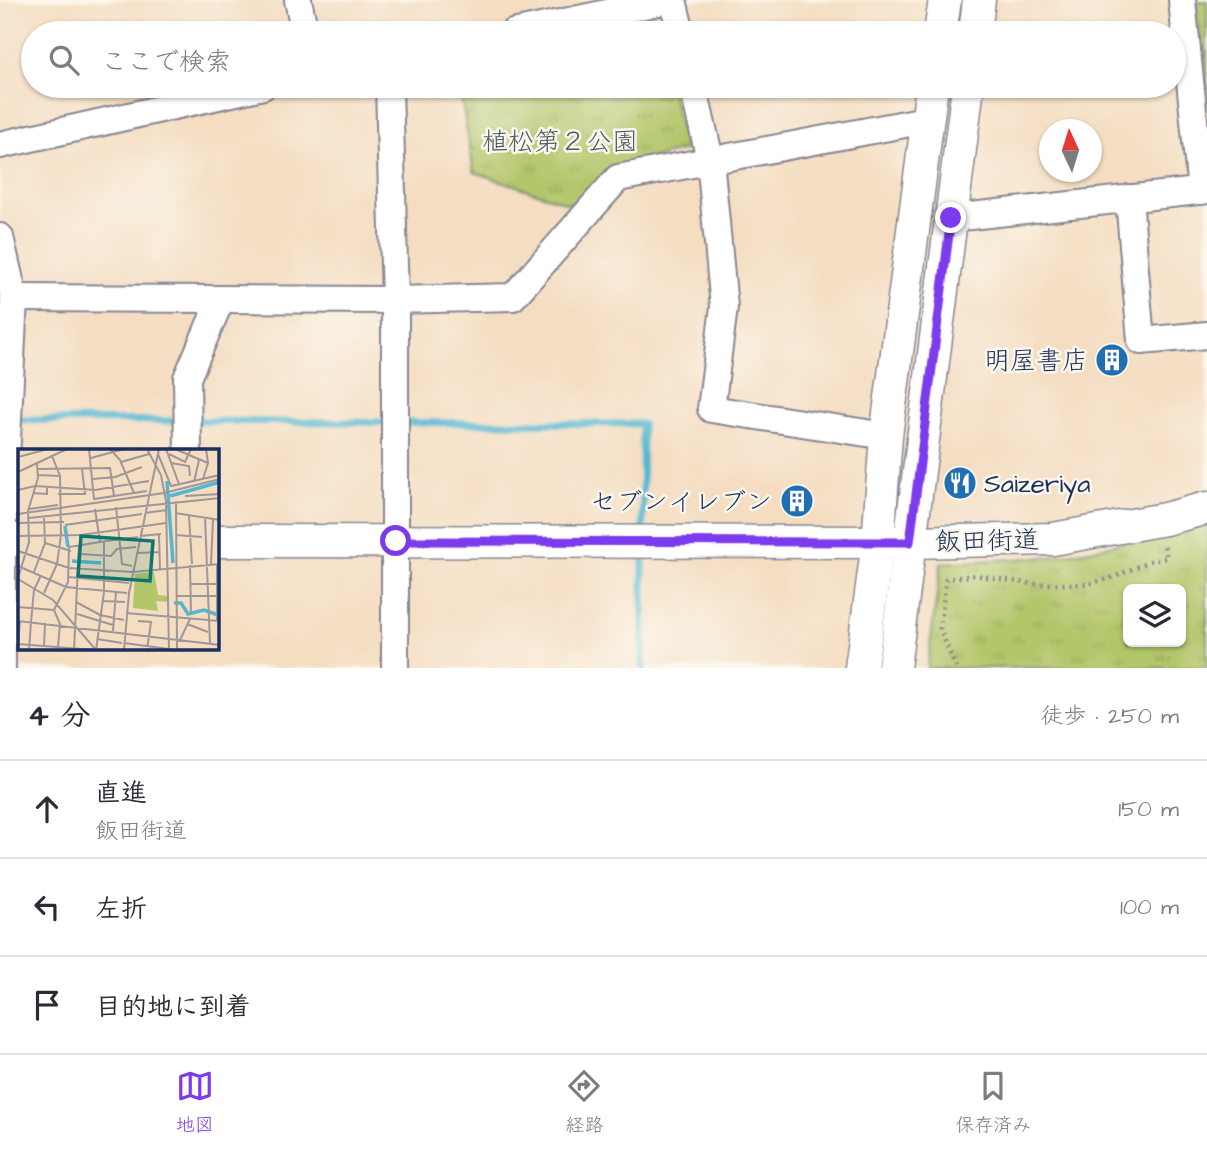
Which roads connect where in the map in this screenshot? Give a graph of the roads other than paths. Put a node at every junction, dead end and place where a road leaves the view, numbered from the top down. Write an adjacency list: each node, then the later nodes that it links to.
1 (298, 0): 6 (street)
2 (670, 0): 7 (street); 8 (street)
3 (945, 0): 9 (street)
4 (979, 0): 10 (street)
5 (1182, 0): 11 (street)
6 (302, 21)
7 (570, 21)
8 (677, 21)
9 (942, 21)
10 (976, 21)
11 (1184, 21)
12 (1186, 35): 21 (street)
13 (210, 98): 19 (street)
14 (389, 98): 27 (street)
15 (696, 98): 20 (street)
16 (930, 98): 18 (street)
17 (966, 98): 23 (street)
18 (926, 120): 20 (street); 29 (street)
19 (0, 145)
20 (710, 159): 27 (street); 29 (street)
21 (1204, 191): 22 (street)
22 (1129, 198): 23 (street); 28 (street)
23 (951, 218): 36 (street)
24 (0, 237): 25 (street)
25 (13, 298): 26 (street); 32 (street)
26 (222, 299): 27 (street); 30 (street)
27 (395, 300): 34 (street)
28 (1207, 335)
29 (886, 436): 35 (street)
30 (188, 449)
31 (1207, 508): 36 (street, 飯田街道)
32 (7, 540): 37 (street)
33 (219, 541): 34 (street, 飯田街道)
34 (396, 541): 35 (street, 飯田街道); 38 (street)
35 (878, 542): 36 (street, 飯田街道); 39 (street)
36 (910, 542): 40 (street)
37 (2, 668)
38 (395, 668)
39 (861, 668)
40 (894, 668)

